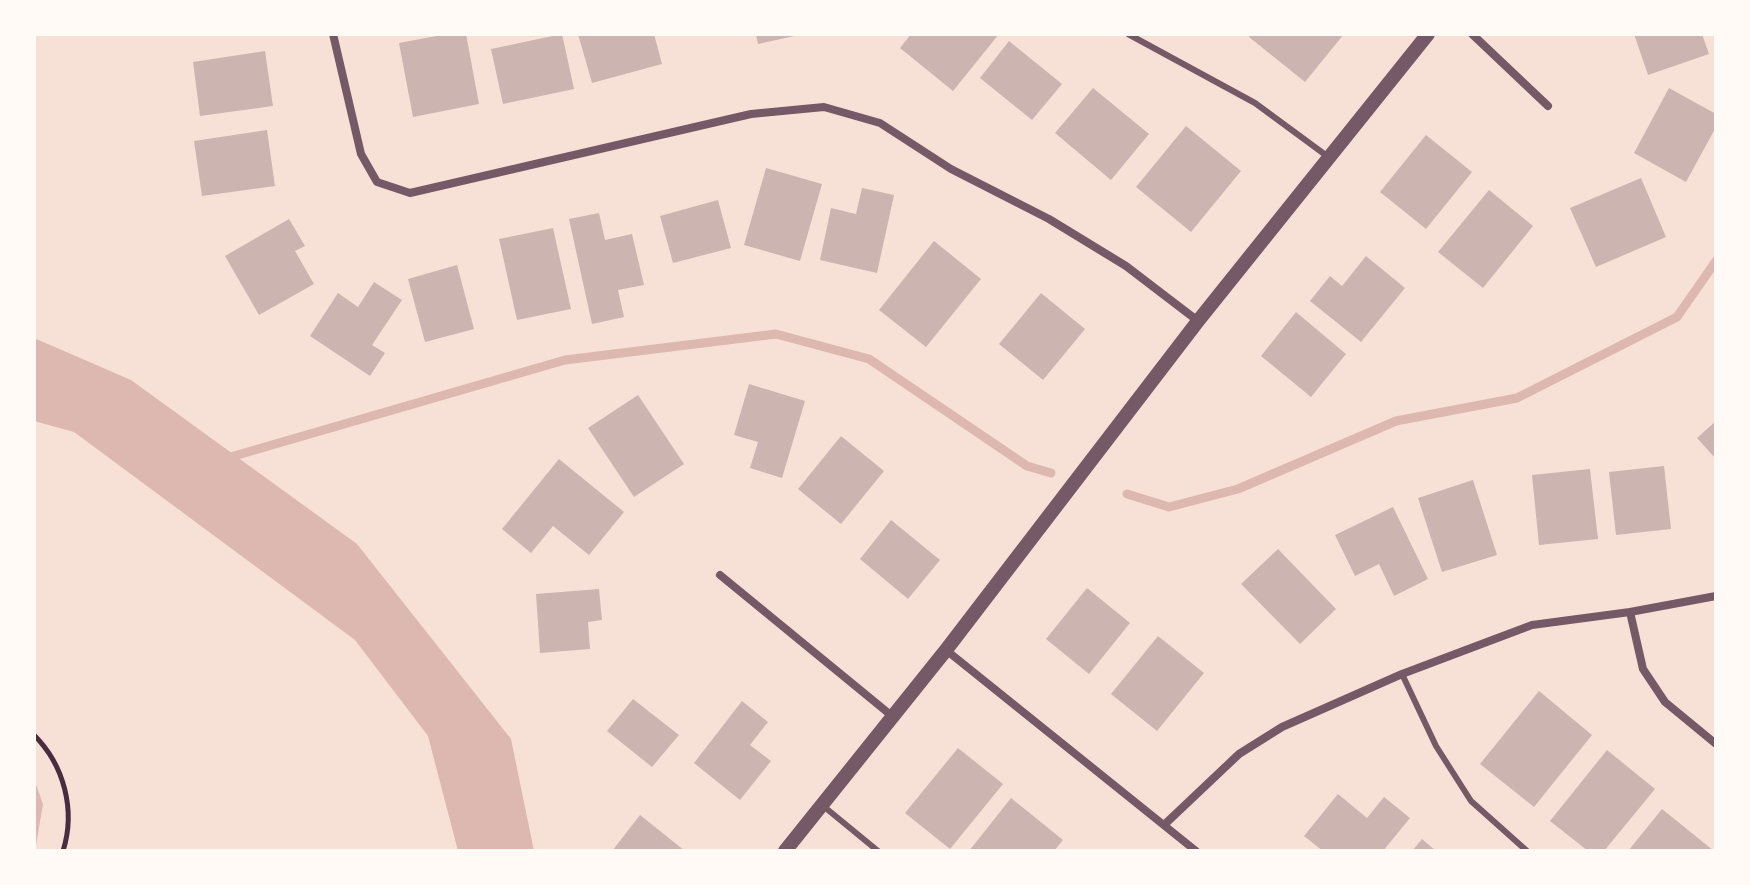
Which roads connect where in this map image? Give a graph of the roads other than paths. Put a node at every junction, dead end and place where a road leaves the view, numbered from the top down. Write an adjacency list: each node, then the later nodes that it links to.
1 (333, 34): 7 (street)
2 (1128, 34): 6 (lane)
3 (1428, 34): 6 (street)
4 (1472, 34): 5 (street)
5 (1548, 106)
6 (1330, 158): 7 (street)
7 (1198, 321): 11 (street)
8 (720, 575): 13 (street)
9 (1716, 596): 10 (street)
10 (1630, 612): 12 (street); 14 (street)
11 (946, 650): 13 (street); 16 (street)
12 (1402, 674): 16 (street); 20 (lane)
13 (892, 716): 15 (street)
14 (1716, 744)
15 (820, 804): 17 (street); 18 (lane)
16 (1164, 825): 19 (street)
17 (785, 851)
18 (878, 851)
19 (1196, 851)
20 (1527, 851)

